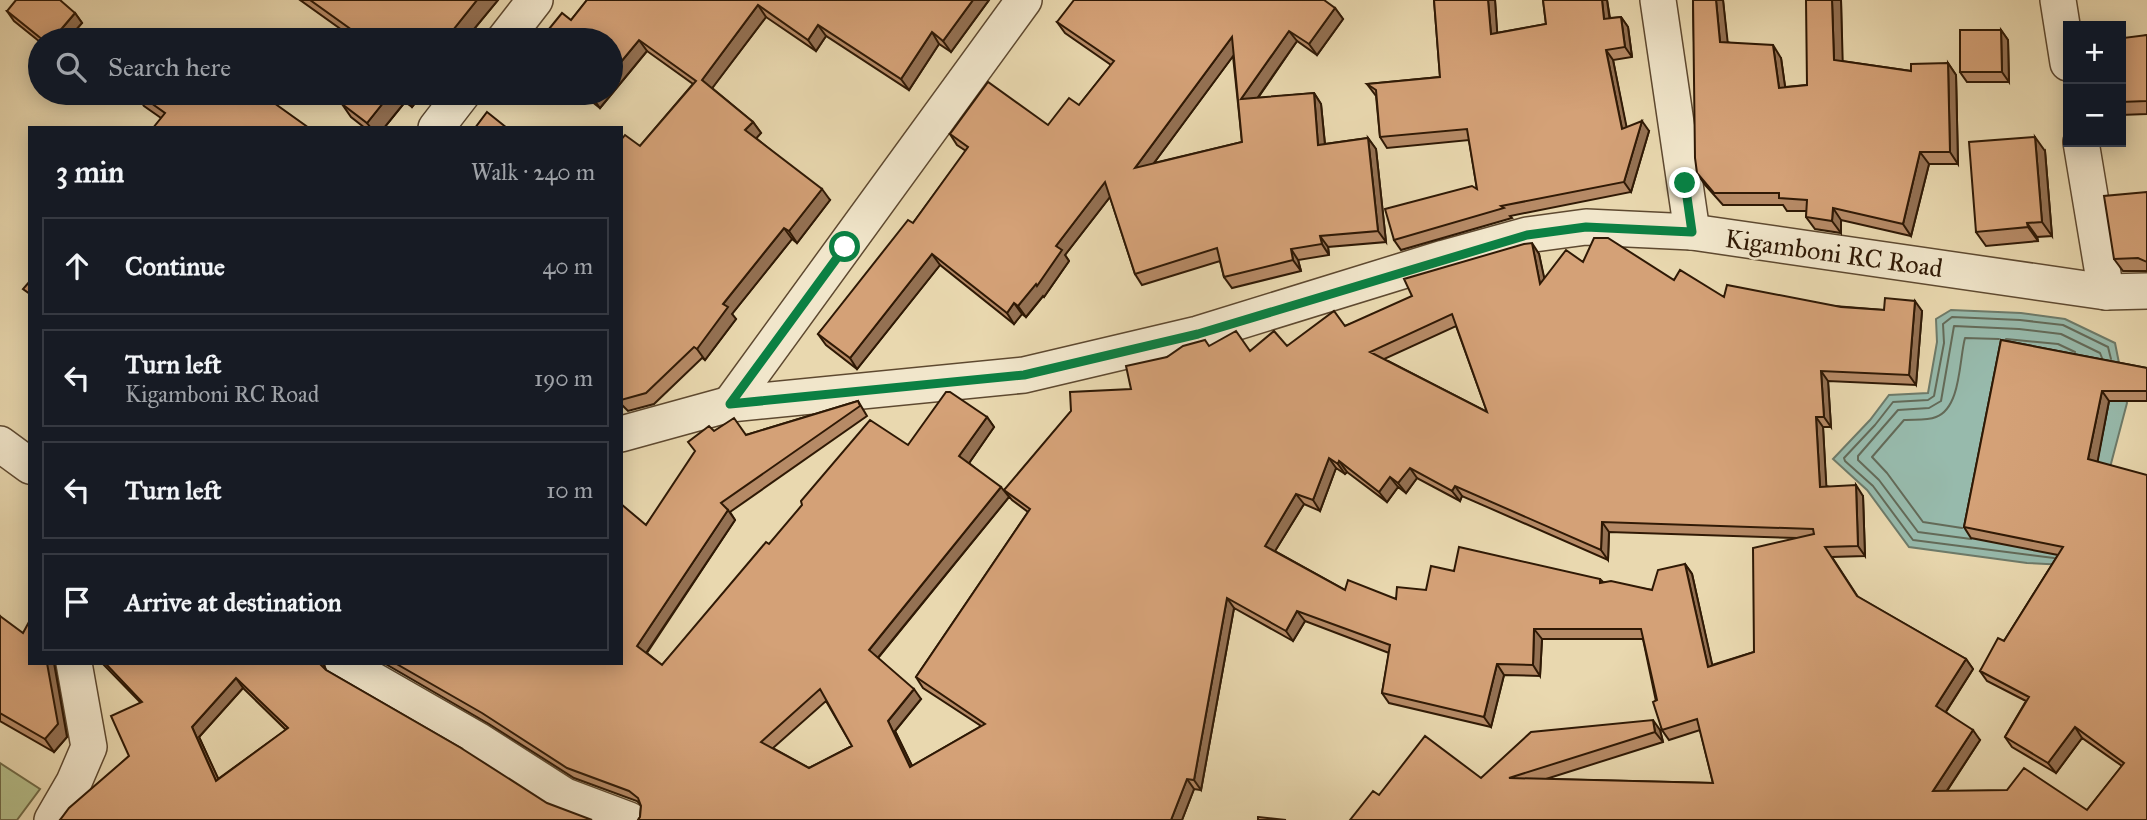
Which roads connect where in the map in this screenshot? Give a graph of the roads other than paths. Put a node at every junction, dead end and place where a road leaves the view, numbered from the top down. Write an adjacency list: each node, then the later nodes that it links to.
1 (535, 0): 5 (street)
2 (1024, 0): 13 (street)
3 (1658, 0): 10 (street)
4 (2058, 0): 6 (street)
5 (513, 28)
6 (2063, 32)
7 (454, 105): 8 (street)
8 (438, 126)
9 (2082, 147): 12 (street)
10 (1692, 232): 12 (street, Kigamboni RC Road); 13 (street, Kigamboni RC Road)
11 (2147, 291): 12 (street, Kigamboni RC Road)
12 (2106, 292)
13 (730, 404): 14 (street, Kigamboni RC Road)
14 (623, 433)
15 (0, 444): 16 (street)
16 (28, 465)
17 (74, 665): 19 (street)
18 (346, 665): 20 (street)
19 (52, 820)
20 (628, 820)

